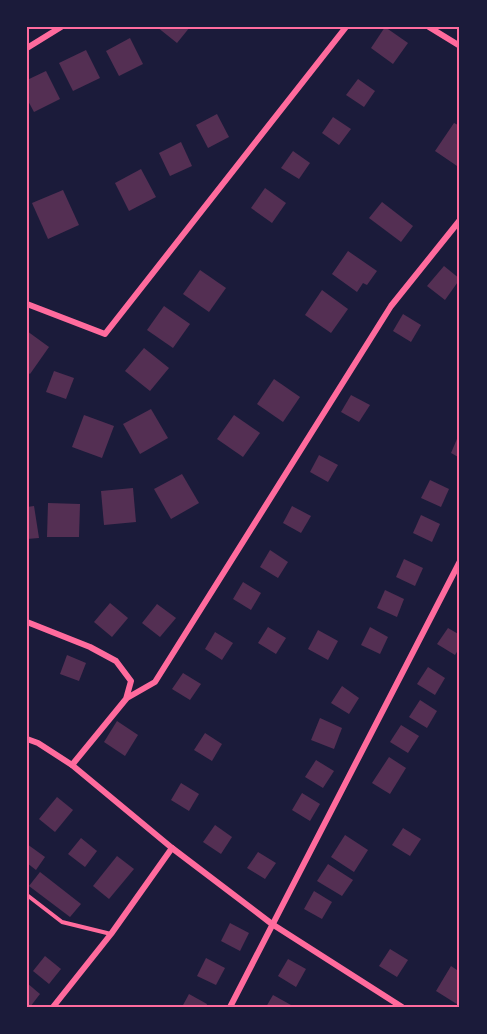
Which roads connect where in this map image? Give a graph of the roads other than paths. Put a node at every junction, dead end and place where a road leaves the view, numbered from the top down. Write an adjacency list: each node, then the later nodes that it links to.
1 (62, 27): 5 (street)
2 (346, 27): 7 (street)
3 (429, 27): 4 (street)
4 (460, 46)
5 (27, 48)
6 (460, 220): 10 (street)
7 (27, 304)
8 (460, 561): 15 (street)
9 (27, 622): 10 (street)
10 (126, 699): 12 (street)
11 (27, 739): 12 (street)
12 (72, 765): 13 (street)
13 (172, 848): 15 (street); 16 (street)
14 (27, 895): 16 (lane)
15 (272, 924): 18 (street); 19 (street)
16 (111, 934): 17 (street)
17 (53, 1007)
18 (230, 1007)
19 (402, 1007)

